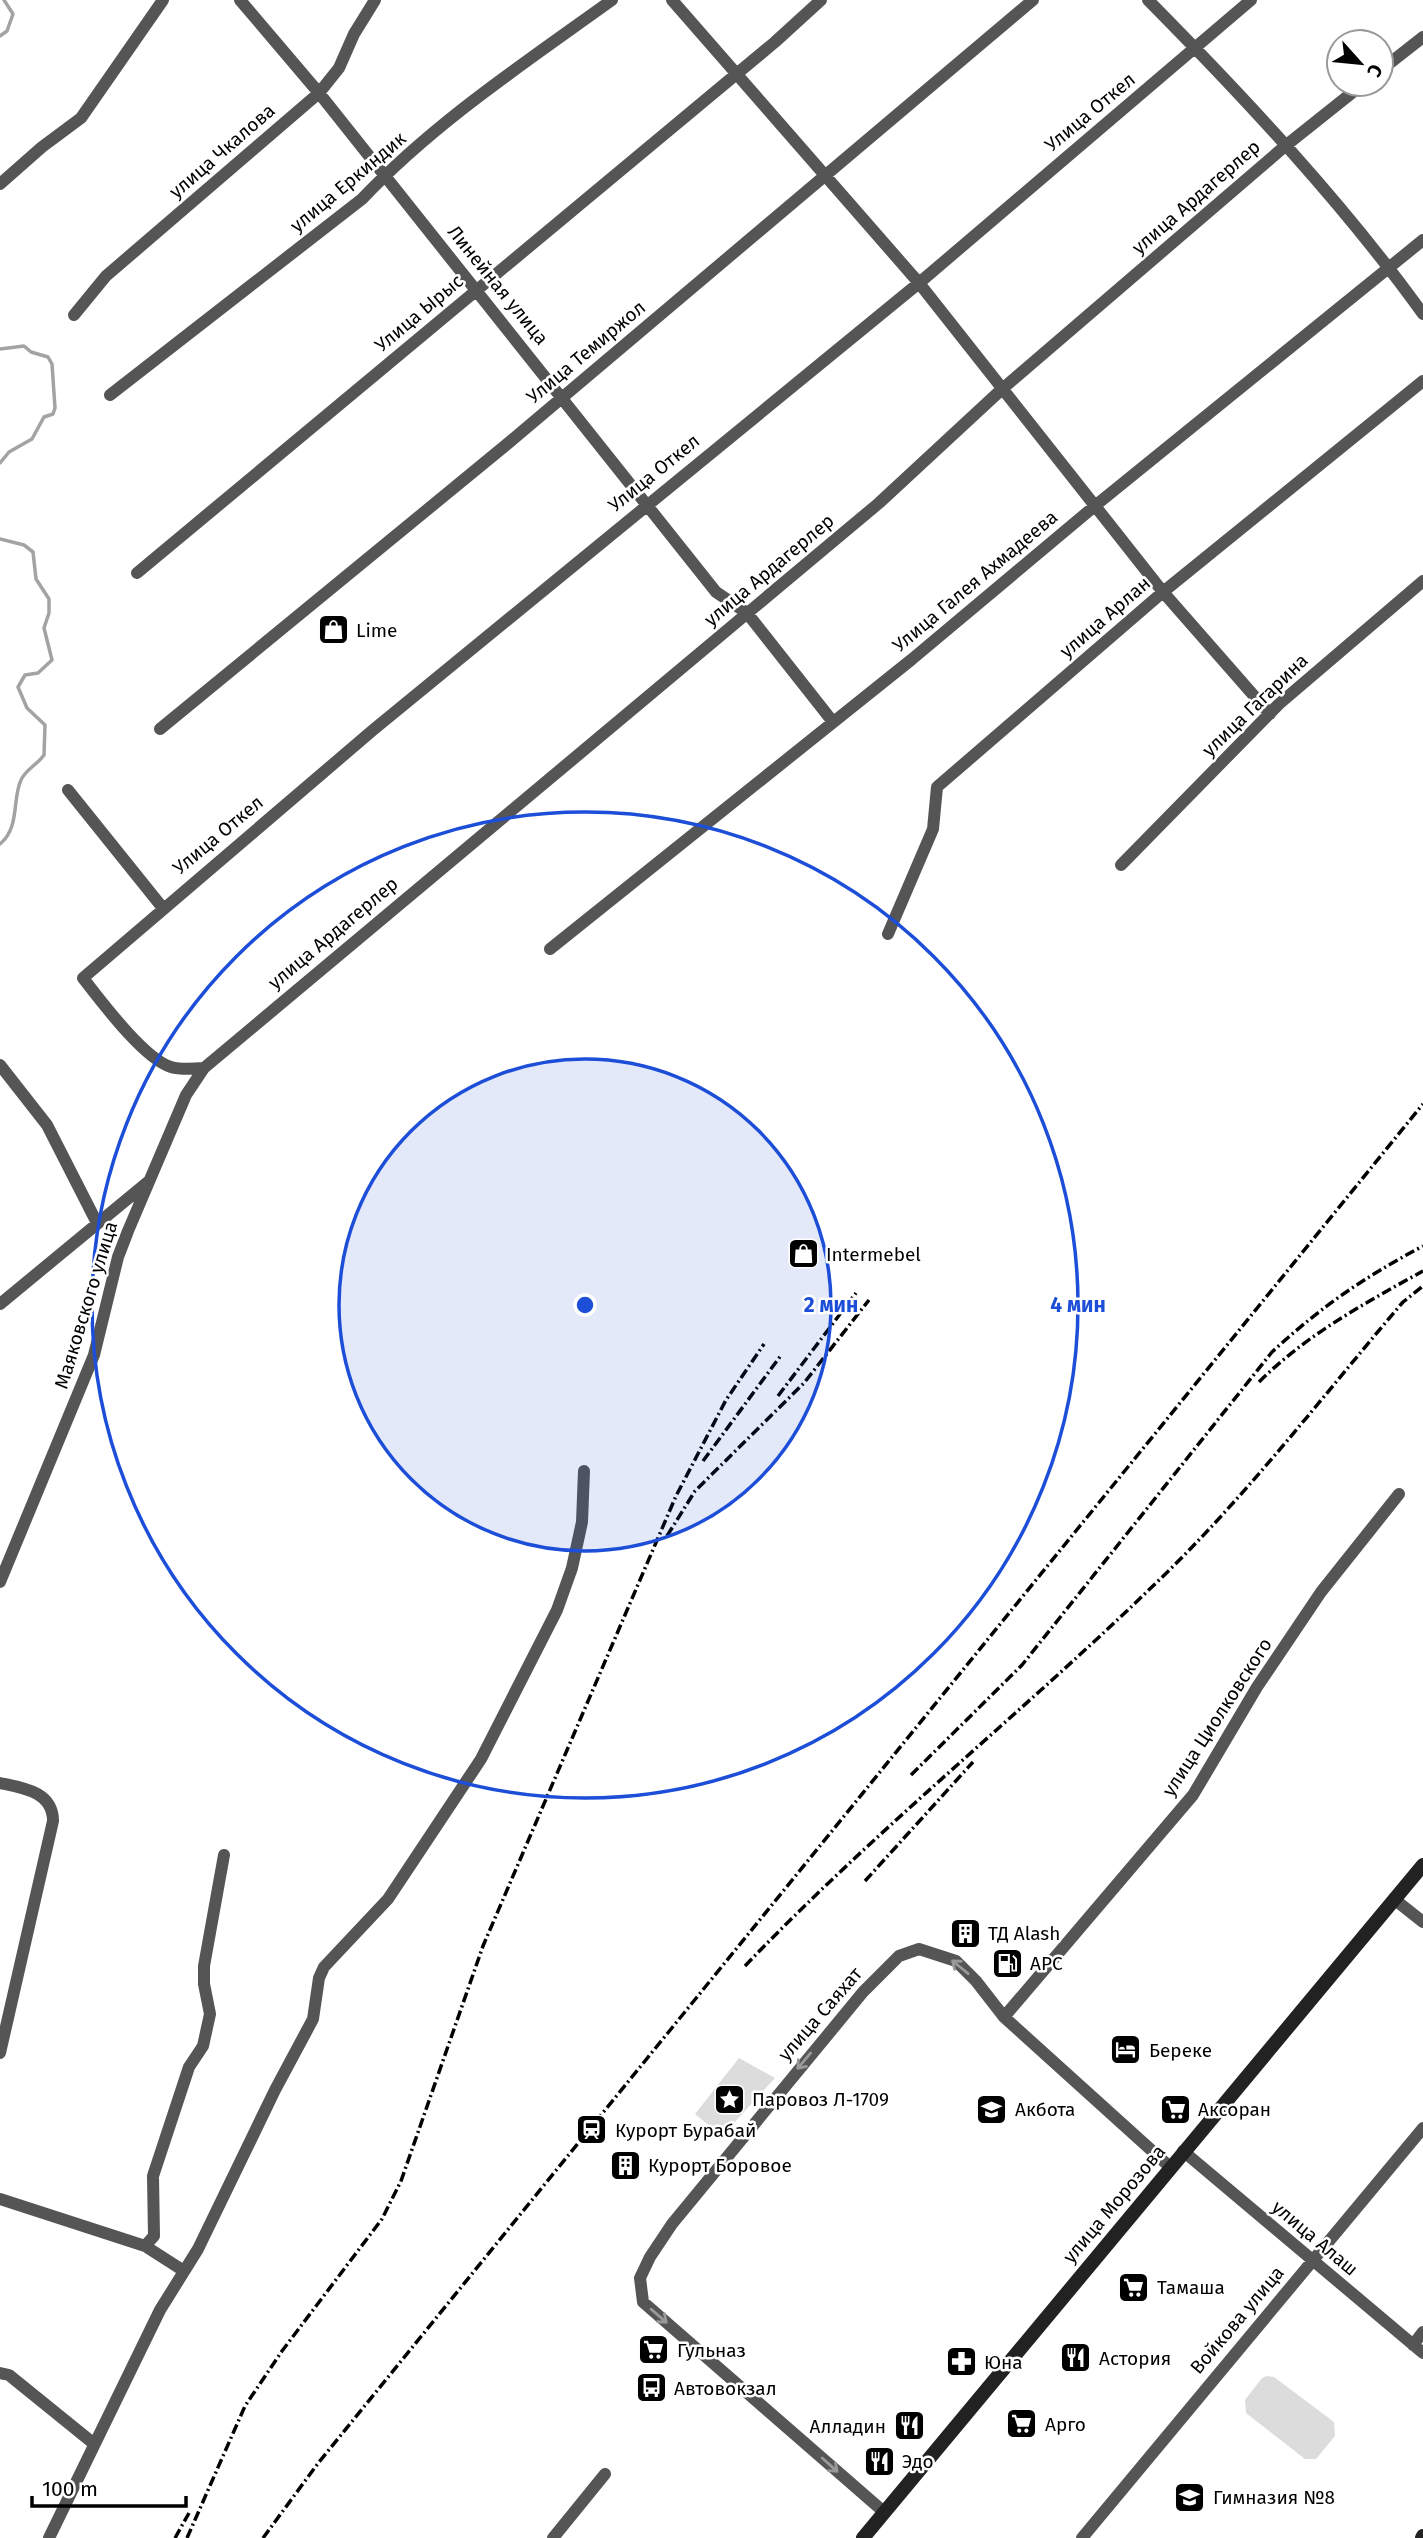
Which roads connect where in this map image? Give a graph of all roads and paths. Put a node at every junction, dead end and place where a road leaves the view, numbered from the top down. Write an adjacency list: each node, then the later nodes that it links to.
1 (163, 0): 19 (street)
2 (240, 0): 14 (street, Линейная улица)
3 (376, 0): 14 (street, улица Чкалова)
4 (612, 0): 17 (street, улица Еркиндик)
5 (672, 0): 13 (street)
6 (821, 0): 13 (street, Улица Ырыс)
7 (1033, 0): 18 (street, Улица Темиржол)
8 (1148, 0): 11 (street)
9 (1251, 0): 11 (street, Улица Откел)
10 (1423, 37): 12 (street)
11 (1195, 48): 16 (street); 22 (street, Улица Откел)
12 (1395, 59)
13 (736, 74): 18 (street); 23 (street, Улица Ырыс)
14 (320, 93): 17 (street, Линейная улица); 25 (street, улица Чкалова)
15 (1345, 98): 16 (street, улица Ардагерлер)
16 (1284, 147): 21 (street); 27 (street, улица Ардагерлер)
17 (385, 175): 23 (street, Линейная улица); 28 (street, улица Еркиндик)
18 (825, 176): 22 (street); 29 (street, Улица Темиржол)
19 (0, 184)
20 (1423, 240): 21 (street, Улица Галея Ахмадеева)
21 (1390, 267): 24 (street); 31 (street, Улица Галея Ахмадеева)
22 (919, 283): 27 (street); 30 (street, Улица Откел)
23 (477, 289): 29 (street, Линейная улица); 32 (street, Улица Ырыс)
24 (1423, 314)
25 (74, 315)
26 (1423, 381): 34 (street, улица Арлан)
27 (1001, 390): 31 (street); 35 (street, улица Ардагерлер)
28 (110, 395)
29 (564, 397): 30 (street, Линейная улица); 38 (street, Улица Темиржол)
30 (647, 504): 35 (street, Линейная улица); 41 (street, Улица Откел)
31 (1096, 505): 34 (street); 37 (street, Улица Галея Ахмадеева)
32 (137, 573)
33 (1423, 581): 36 (street, улица Гагарина)
34 (1163, 592): 36 (street); 42 (street, улица Арлан)
35 (747, 613): 37 (street, Линейная улица); 45 (street, улица Ардагерлер)
36 (1270, 714): 40 (street, улица Гагарина)
37 (833, 722): 43 (street, Улица Галея Ахмадеева)
38 (160, 729)
39 (68, 790): 41 (street)
40 (1121, 864)
41 (162, 907): 45 (street, Улица Откел)
42 (888, 934)
43 (550, 950)
44 (0, 1065): 48 (street)
45 (204, 1068): 46 (street, улица Ардагерлер)
46 (194, 1079): 47 (street, Маяковского улица)
47 (151, 1180): 48 (street); 52 (street, Маяковского улица)
48 (97, 1223): 49 (street)
49 (0, 1304)
50 (584, 1471): 66 (street)
51 (1399, 1494): 58 (street, улица Циолковского)
52 (0, 1582)
53 (0, 1783): 59 (street)
54 (223, 1855): 64 (street)
55 (1423, 1864): 56 (main road, улица Морозова)
56 (1394, 1899): 57 (street); 61 (main road, улица Морозова)
57 (1423, 1923)
58 (1004, 2017): 62 (street, улица Саяхат); 72 (street, улица Саяхат, one-way to 72)
59 (0, 2053)
60 (1423, 2128): 65 (street, Войкова улица)
61 (1183, 2151): 62 (main road, улица Морозова); 65 (street, улица Алаш)
62 (1170, 2167): 72 (main road, улица Морозова)
63 (0, 2199): 64 (street)
64 (145, 2246): 66 (street)
65 (1312, 2260): 68 (street, улица Алаш); 76 (street, Войкова улица)
66 (184, 2270): 70 (street)
67 (1423, 2332): 68 (street)
68 (1418, 2349)
69 (0, 2373): 70 (street)
70 (93, 2443): 73 (street)
71 (605, 2474): 74 (street)
72 (884, 2512): 75 (main road, улица Морозова)
73 (49, 2538)
74 (553, 2538)
75 (863, 2538)
76 (1082, 2538)

